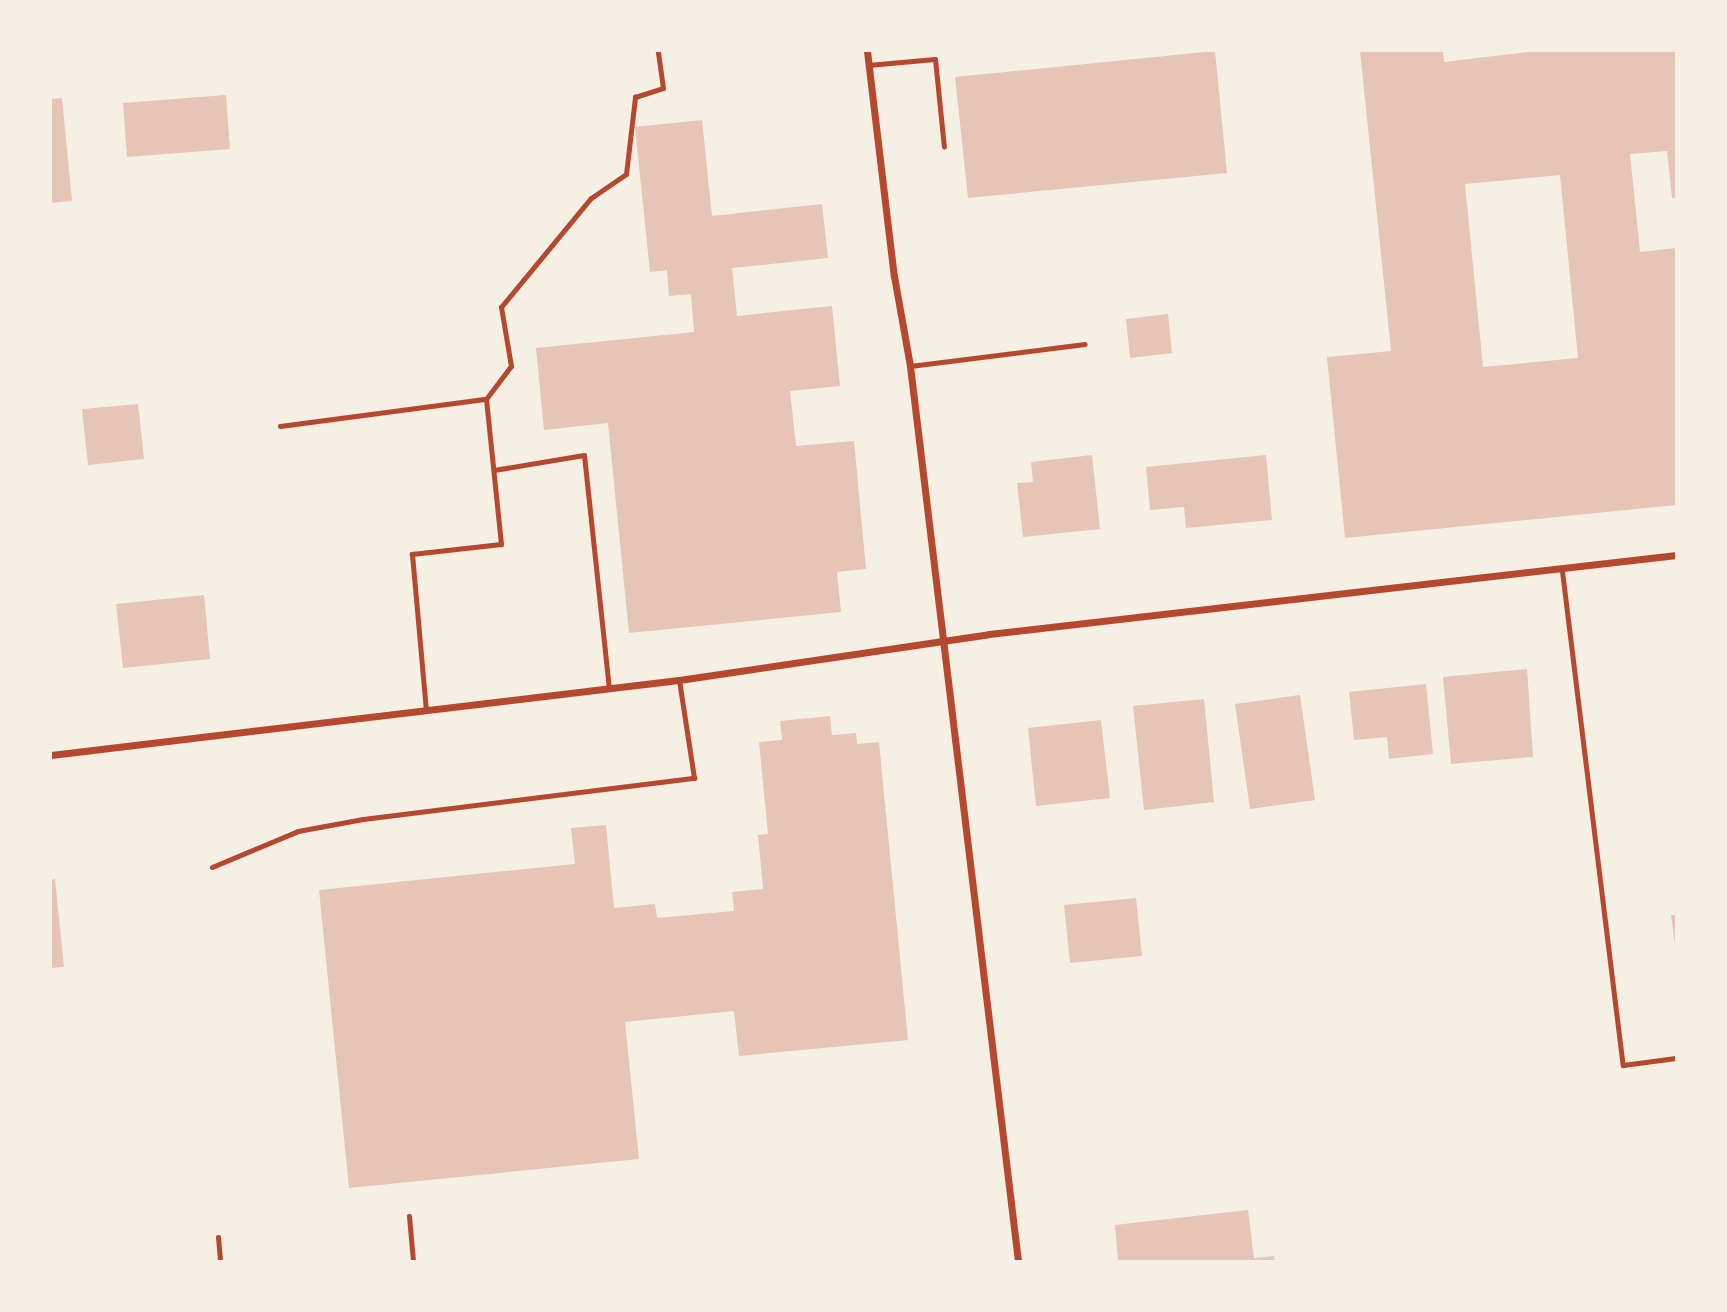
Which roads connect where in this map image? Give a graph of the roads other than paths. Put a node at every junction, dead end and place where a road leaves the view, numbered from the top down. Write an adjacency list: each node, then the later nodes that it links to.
1 (658, 51): 7 (lane)
2 (866, 51): 3 (street)
3 (868, 65): 4 (lane); 6 (street)
4 (944, 147)
5 (1085, 344): 6 (lane)
6 (910, 366): 12 (street)
7 (486, 399): 8 (lane); 9 (lane)
8 (280, 426)
9 (494, 470): 14 (lane); 15 (lane)
10 (1676, 555): 11 (street)
11 (1562, 571): 12 (street); 18 (lane)
12 (944, 641): 13 (street); 23 (street)
13 (679, 680): 14 (street); 17 (lane)
14 (609, 688): 15 (street)
15 (426, 710): 16 (street)
16 (51, 755)
17 (212, 867)
18 (1676, 1058)
19 (409, 1216): 22 (lane)
20 (218, 1237): 21 (lane)
21 (220, 1261)
22 (413, 1261)
23 (1018, 1261)

